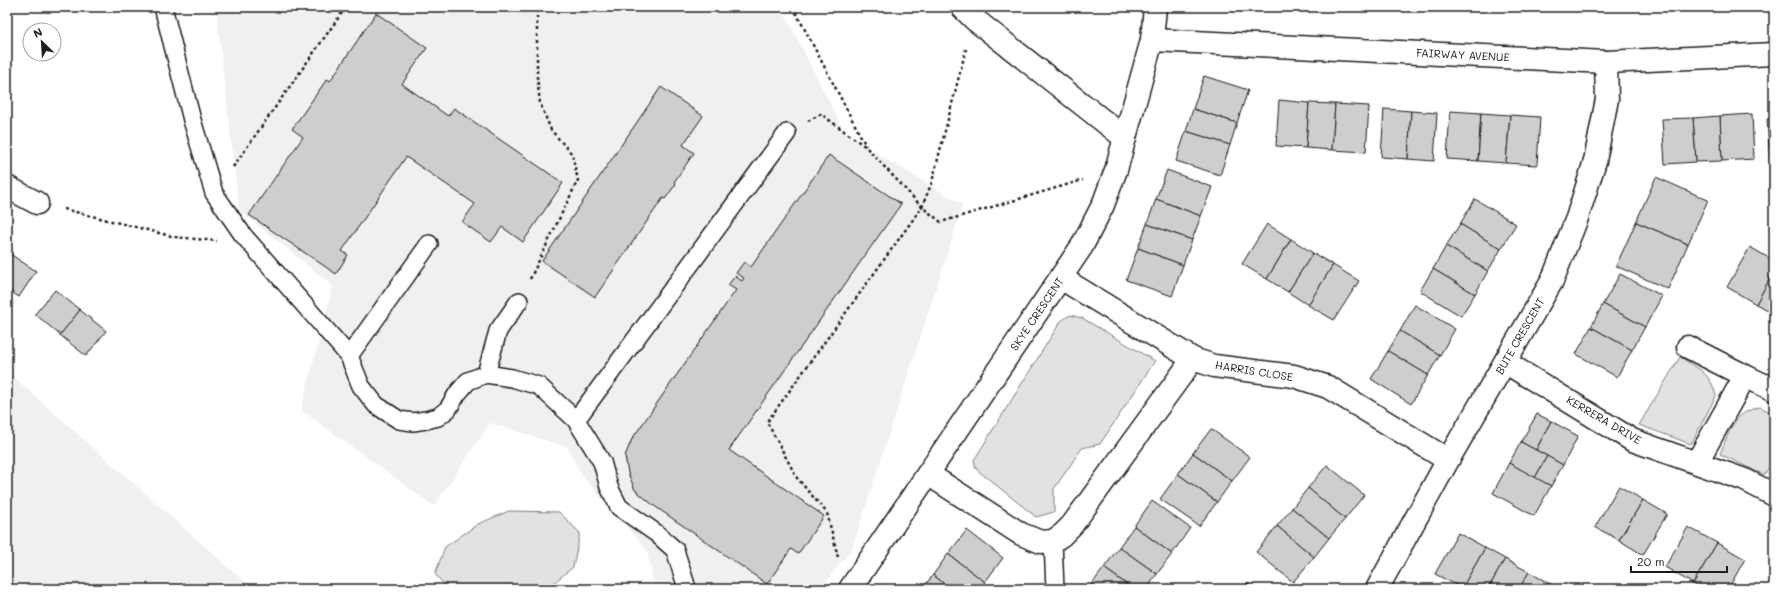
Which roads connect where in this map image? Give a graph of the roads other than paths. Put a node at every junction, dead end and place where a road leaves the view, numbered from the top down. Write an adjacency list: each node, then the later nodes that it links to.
1 (163, 7): 15 (lane)
2 (1155, 7): 4 (street, SKYE CRESCENT)
3 (968, 13): 8 (street)
4 (1152, 40): 6 (street, FAIRWAY AVENUE); 8 (street, SKYE CRESCENT)
5 (1774, 54): 6 (street, FAIRWAY AVENUE)
6 (1606, 62): 17 (street, BUTE CRESCENT)
7 (787, 133): 21 (lane)
8 (1125, 138): 12 (street, SKYE CRESCENT)
9 (7, 187): 10 (street)
10 (36, 203)
11 (429, 244): 15 (lane)
12 (1061, 278): 16 (street, HARRIS CLOSE); 24 (street, SKYE CRESCENT)
13 (519, 301): 18 (lane)
14 (1688, 347): 19 (street)
15 (349, 356): 18 (lane)
16 (1193, 359): 22 (street, HARRIS CLOSE); 26 (street)
17 (1505, 362): 22 (street, BUTE CRESCENT); 23 (street, KERRERA DRIVE)
18 (486, 374): 21 (lane)
19 (1745, 376): 20 (street); 23 (street)
20 (1774, 390)
21 (576, 420): 27 (lane)
22 (1448, 460): 30 (street, BUTE CRESCENT)
23 (1697, 462): 25 (street, KERRERA DRIVE)
24 (928, 474): 26 (street); 28 (street, SKYE CRESCENT)
25 (1774, 495)
26 (1053, 540): 29 (lane)
27 (685, 589)
28 (850, 589)
29 (1054, 589)
30 (1377, 589)

